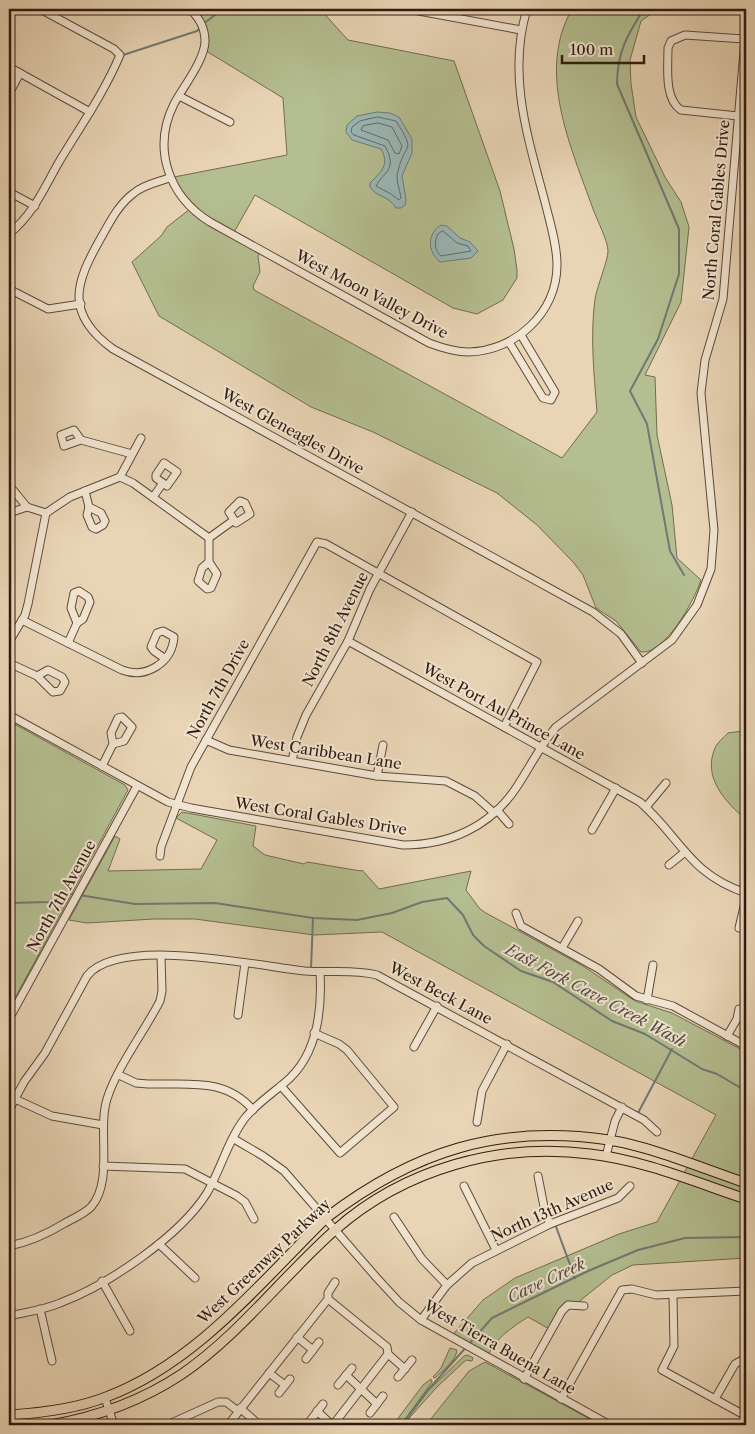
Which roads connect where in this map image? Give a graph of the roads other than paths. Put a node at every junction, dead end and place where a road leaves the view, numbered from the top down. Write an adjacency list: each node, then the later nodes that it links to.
1 (40, 9): 12 (street)
2 (190, 9): 11 (street, West Moon Valley Drive)
3 (408, 9): 6 (street)
4 (527, 9): 6 (street, West Moon Valley Drive)
5 (746, 27): 7 (street, North Coral Gables Drive)
6 (521, 30): 21 (street, West Moon Valley Drive)
7 (744, 39): 13 (street, North Coral Gables Drive); 13 (street)
8 (9, 67): 9 (street)
9 (20, 73): 10 (street); 12 (street)
10 (9, 94)
11 (178, 96): 14 (street); 15 (street, West Moon Valley Drive)
12 (90, 112): 17 (street)
13 (738, 116): 45 (street, North Coral Gables Drive)
14 (230, 122)
15 (169, 178): 20 (street, West Gleneagles Drive); 22 (street, West Moon Valley Drive)
16 (9, 192): 17 (street)
17 (35, 206): 18 (street)
18 (9, 234)
19 (9, 289): 20 (street)
20 (81, 304): 34 (street, West Gleneagles Drive)
21 (521, 335): 22 (street, West Moon Valley Drive); 22 (street)
22 (510, 342)
23 (141, 438): 25 (street)
24 (81, 440): 25 (street)
25 (132, 454): 26 (street)
26 (120, 477): 29 (street); 30 (street)
27 (163, 483): 30 (street)
28 (9, 485): 31 (street)
29 (85, 491): 32 (street); 33 (street)
30 (153, 498): 37 (street)
31 (27, 507): 33 (street); 35 (street)
32 (89, 507)
33 (46, 512): 40 (street)
34 (412, 512): 39 (street, North 8th Avenue); 48 (street, West Gleneagles Drive)
35 (9, 513)
36 (234, 520): 37 (street)
37 (209, 538): 38 (street)
38 (209, 562)
39 (378, 573): 42 (street, North 8th Avenue); 51 (street); 52 (street, North 7th Drive)
40 (22, 620): 43 (street); 44 (street)
41 (77, 623): 44 (street)
42 (348, 641): 51 (street, West Port Au Prince Lane); 56 (street, North 8th Avenue)
43 (9, 642)
44 (68, 643): 46 (street)
45 (664, 647): 48 (street, West Coral Gables Drive)
46 (164, 658)
47 (9, 663): 49 (street)
48 (642, 663): 55 (street, West Coral Gables Drive)
49 (37, 676)
50 (9, 715): 57 (street, West Coral Gables Drive)
51 (504, 727): 55 (street, West Port Au Prince Lane)
52 (206, 740): 56 (street, West Caribbean Lane); 62 (street, North 7th Drive)
53 (113, 744): 57 (street)
54 (383, 744): 58 (street)
55 (540, 746): 61 (street, West Port Au Prince Lane); 64 (street, West Coral Gables Drive)
56 (292, 761): 58 (street, West Caribbean Lane)
57 (102, 766): 60 (street, West Coral Gables Drive)
58 (377, 776): 64 (street, West Caribbean Lane)
59 (666, 783): 63 (street)
60 (137, 786): 62 (street, West Coral Gables Drive); 84 (street, North 7th Avenue)
61 (616, 788): 63 (street, West Port Au Prince Lane); 66 (street)
62 (177, 804): 64 (street, West Coral Gables Drive); 68 (street, North 7th Drive)
63 (646, 807): 67 (street, West Port Au Prince Lane)
64 (495, 812): 65 (street)
65 (509, 824)
66 (592, 830)
67 (684, 852): 69 (street); 70 (street, West Port Au Prince Lane)
68 (160, 856)
69 (669, 865)
70 (746, 893)
71 (746, 898): 74 (street)
72 (516, 913): 75 (street)
73 (578, 921): 75 (street)
74 (739, 928)
75 (562, 948): 80 (street)
76 (161, 956): 77 (street, West Beck Lane); 90 (street); 92 (street, West Beck Lane)
77 (245, 963): 79 (street, West Beck Lane); 83 (street)
78 (653, 965): 80 (street)
79 (320, 972): 81 (street, West Beck Lane); 85 (street)
80 (647, 1000): 86 (street)
81 (437, 1006): 87 (street, West Beck Lane); 89 (street)
82 (739, 1009): 86 (street)
83 (238, 1015)
84 (9, 1019)
85 (314, 1033): 91 (street); 91 (street)
86 (727, 1036): 88 (street)
87 (507, 1044): 93 (street, West Beck Lane); 96 (street)
88 (746, 1046)
89 (414, 1047)
90 (119, 1075): 95 (street); 97 (street)
91 (280, 1086): 95 (street)
92 (15, 1099): 94 (street); 97 (street)
93 (622, 1107): 98 (street, West Beck Lane); 100 (street)
94 (9, 1110)
95 (253, 1110): 99 (street)
96 (477, 1122)
97 (103, 1125): 102 (street)
98 (657, 1132)
99 (234, 1139): 104 (street); 110 (street, West Tierra Buena Lane)
100 (610, 1141): 101 (street); 105 (main road, West Greenway Parkway); 110 (main road, West Greenway Parkway)
101 (606, 1156): 108 (main road, West Greenway Parkway); 113 (main road, West Greenway Parkway)
102 (103, 1166): 104 (street); 115 (street)
103 (538, 1176): 112 (street)
104 (212, 1182): 111 (street); 114 (street)
105 (746, 1183)
106 (464, 1186): 116 (street)
107 (630, 1186): 112 (street, North 13th Avenue)
108 (746, 1199)
109 (394, 1217): 120 (street)
110 (326, 1218): 113 (street, West Tierra Buena Lane); 149 (main road, West Greenway Parkway)
111 (254, 1219)
112 (550, 1224): 116 (street, North 13th Avenue)
113 (336, 1229): 127 (street, West Tierra Buena Lane); 155 (main road, West Greenway Parkway)
114 (159, 1244): 117 (street); 118 (street)
115 (9, 1246)
116 (496, 1250): 120 (street, North 13th Avenue)
117 (195, 1278)
118 (102, 1281): 125 (street); 128 (street)
119 (335, 1282): 123 (street)
120 (447, 1285): 127 (street, North 13th Avenue)
121 (746, 1291): 122 (street)
122 (673, 1296): 150 (street); 151 (street)
123 (328, 1299): 129 (street); 132 (street)
124 (584, 1306): 142 (street)
125 (40, 1309): 126 (street); 136 (street)
126 (9, 1316)
127 (421, 1320): 142 (street, West Tierra Buena Lane)
128 (130, 1331)
129 (297, 1337): 131 (street); 139 (street)
130 (319, 1342): 131 (street)
131 (313, 1350): 134 (street)
132 (388, 1354): 138 (street); 146 (street)
133 (746, 1358): 151 (street)
134 (306, 1359)
135 (412, 1360): 138 (street)
136 (52, 1361)
137 (352, 1368): 140 (street)
138 (405, 1369): 141 (street)
139 (269, 1373): 145 (street); 154 (street)
140 (346, 1375): 144 (street); 146 (street)
141 (398, 1377)
142 (524, 1378): 150 (street, West Tierra Buena Lane)
143 (290, 1379): 145 (street)
144 (338, 1385)
145 (284, 1386): 147 (street)
146 (362, 1390): 153 (street); 166 (street)
147 (278, 1393)
148 (383, 1396): 153 (street)
149 (105, 1398): 155 (street); 158 (main road, West Greenway Parkway)
150 (561, 1399): 167 (street, West Tierra Buena Lane)
151 (715, 1399): 159 (street)
152 (323, 1404): 156 (street)
153 (376, 1404): 157 (street)
154 (239, 1409): 160 (street); 164 (street); 165 (street)
155 (109, 1410): 162 (main road, West Greenway Parkway); 163 (street)
156 (318, 1411): 161 (street); 166 (street)
157 (370, 1412)
158 (9, 1415)
159 (746, 1416)
160 (256, 1421)
161 (310, 1421)
162 (50, 1425)
163 (114, 1425)
164 (168, 1425)
165 (228, 1425)
166 (333, 1425)
167 (610, 1425)

